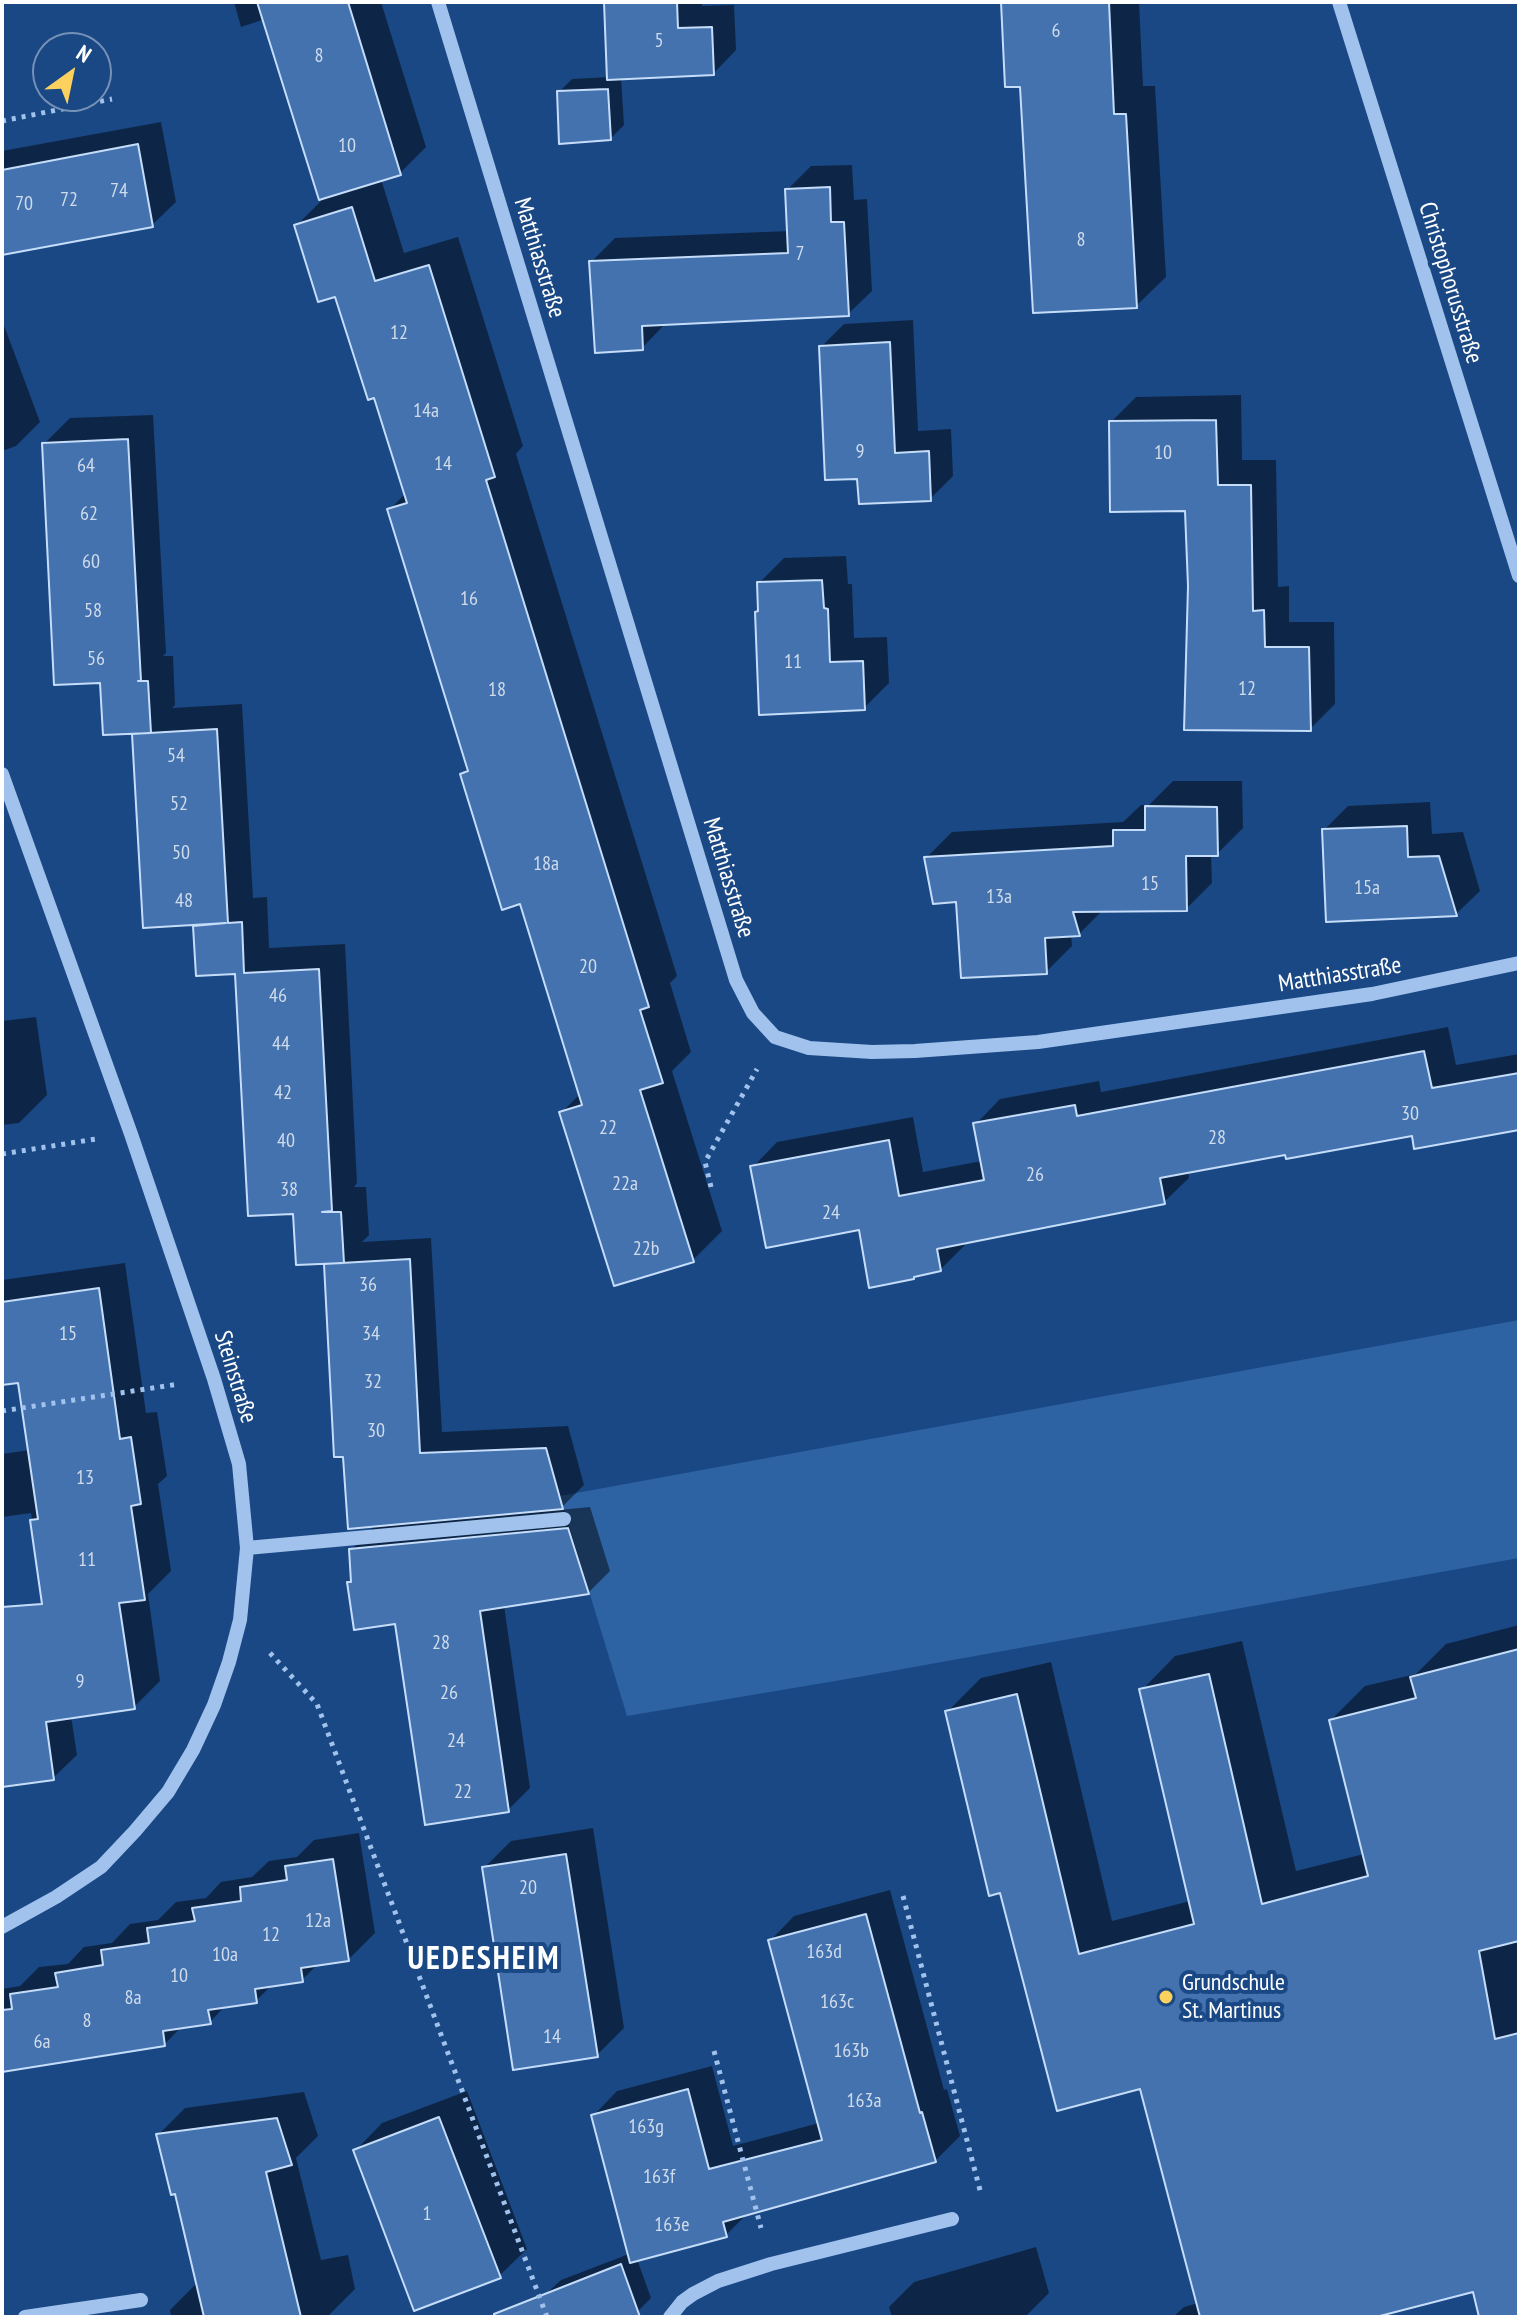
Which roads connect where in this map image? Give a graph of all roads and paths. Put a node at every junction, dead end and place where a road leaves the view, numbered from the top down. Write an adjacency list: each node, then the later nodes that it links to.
1 (438, 2): 8 (street, Matthiasstraße)
2 (1339, 2): 5 (street, Christophorusstraße)
3 (47, 112): 4 (path)
4 (2, 121)
5 (1519, 576)
6 (2, 774): 9 (street, Steinstraße)
7 (1519, 963): 8 (street, Matthiasstraße)
8 (775, 1037): 11 (path)
9 (131, 1134): 10 (path); 12 (street, Steinstraße)
10 (2, 1154)
11 (711, 1187)
12 (214, 1379): 13 (path); 15 (street, Steinstraße)
13 (2, 1411)
14 (564, 1519): 15 (street)
15 (247, 1548): 16 (street, Steinstraße)
16 (240, 1620): 18 (street, Steinstraße); 24 (path)
17 (903, 1896): 20 (path)
18 (2, 1927)
19 (714, 2051): 21 (path)
20 (952, 2219): 21 (street)
21 (771, 2264): 25 (street)
22 (141, 2300): 23 (street)
23 (25, 2317)
24 (547, 2317)
25 (670, 2317)

